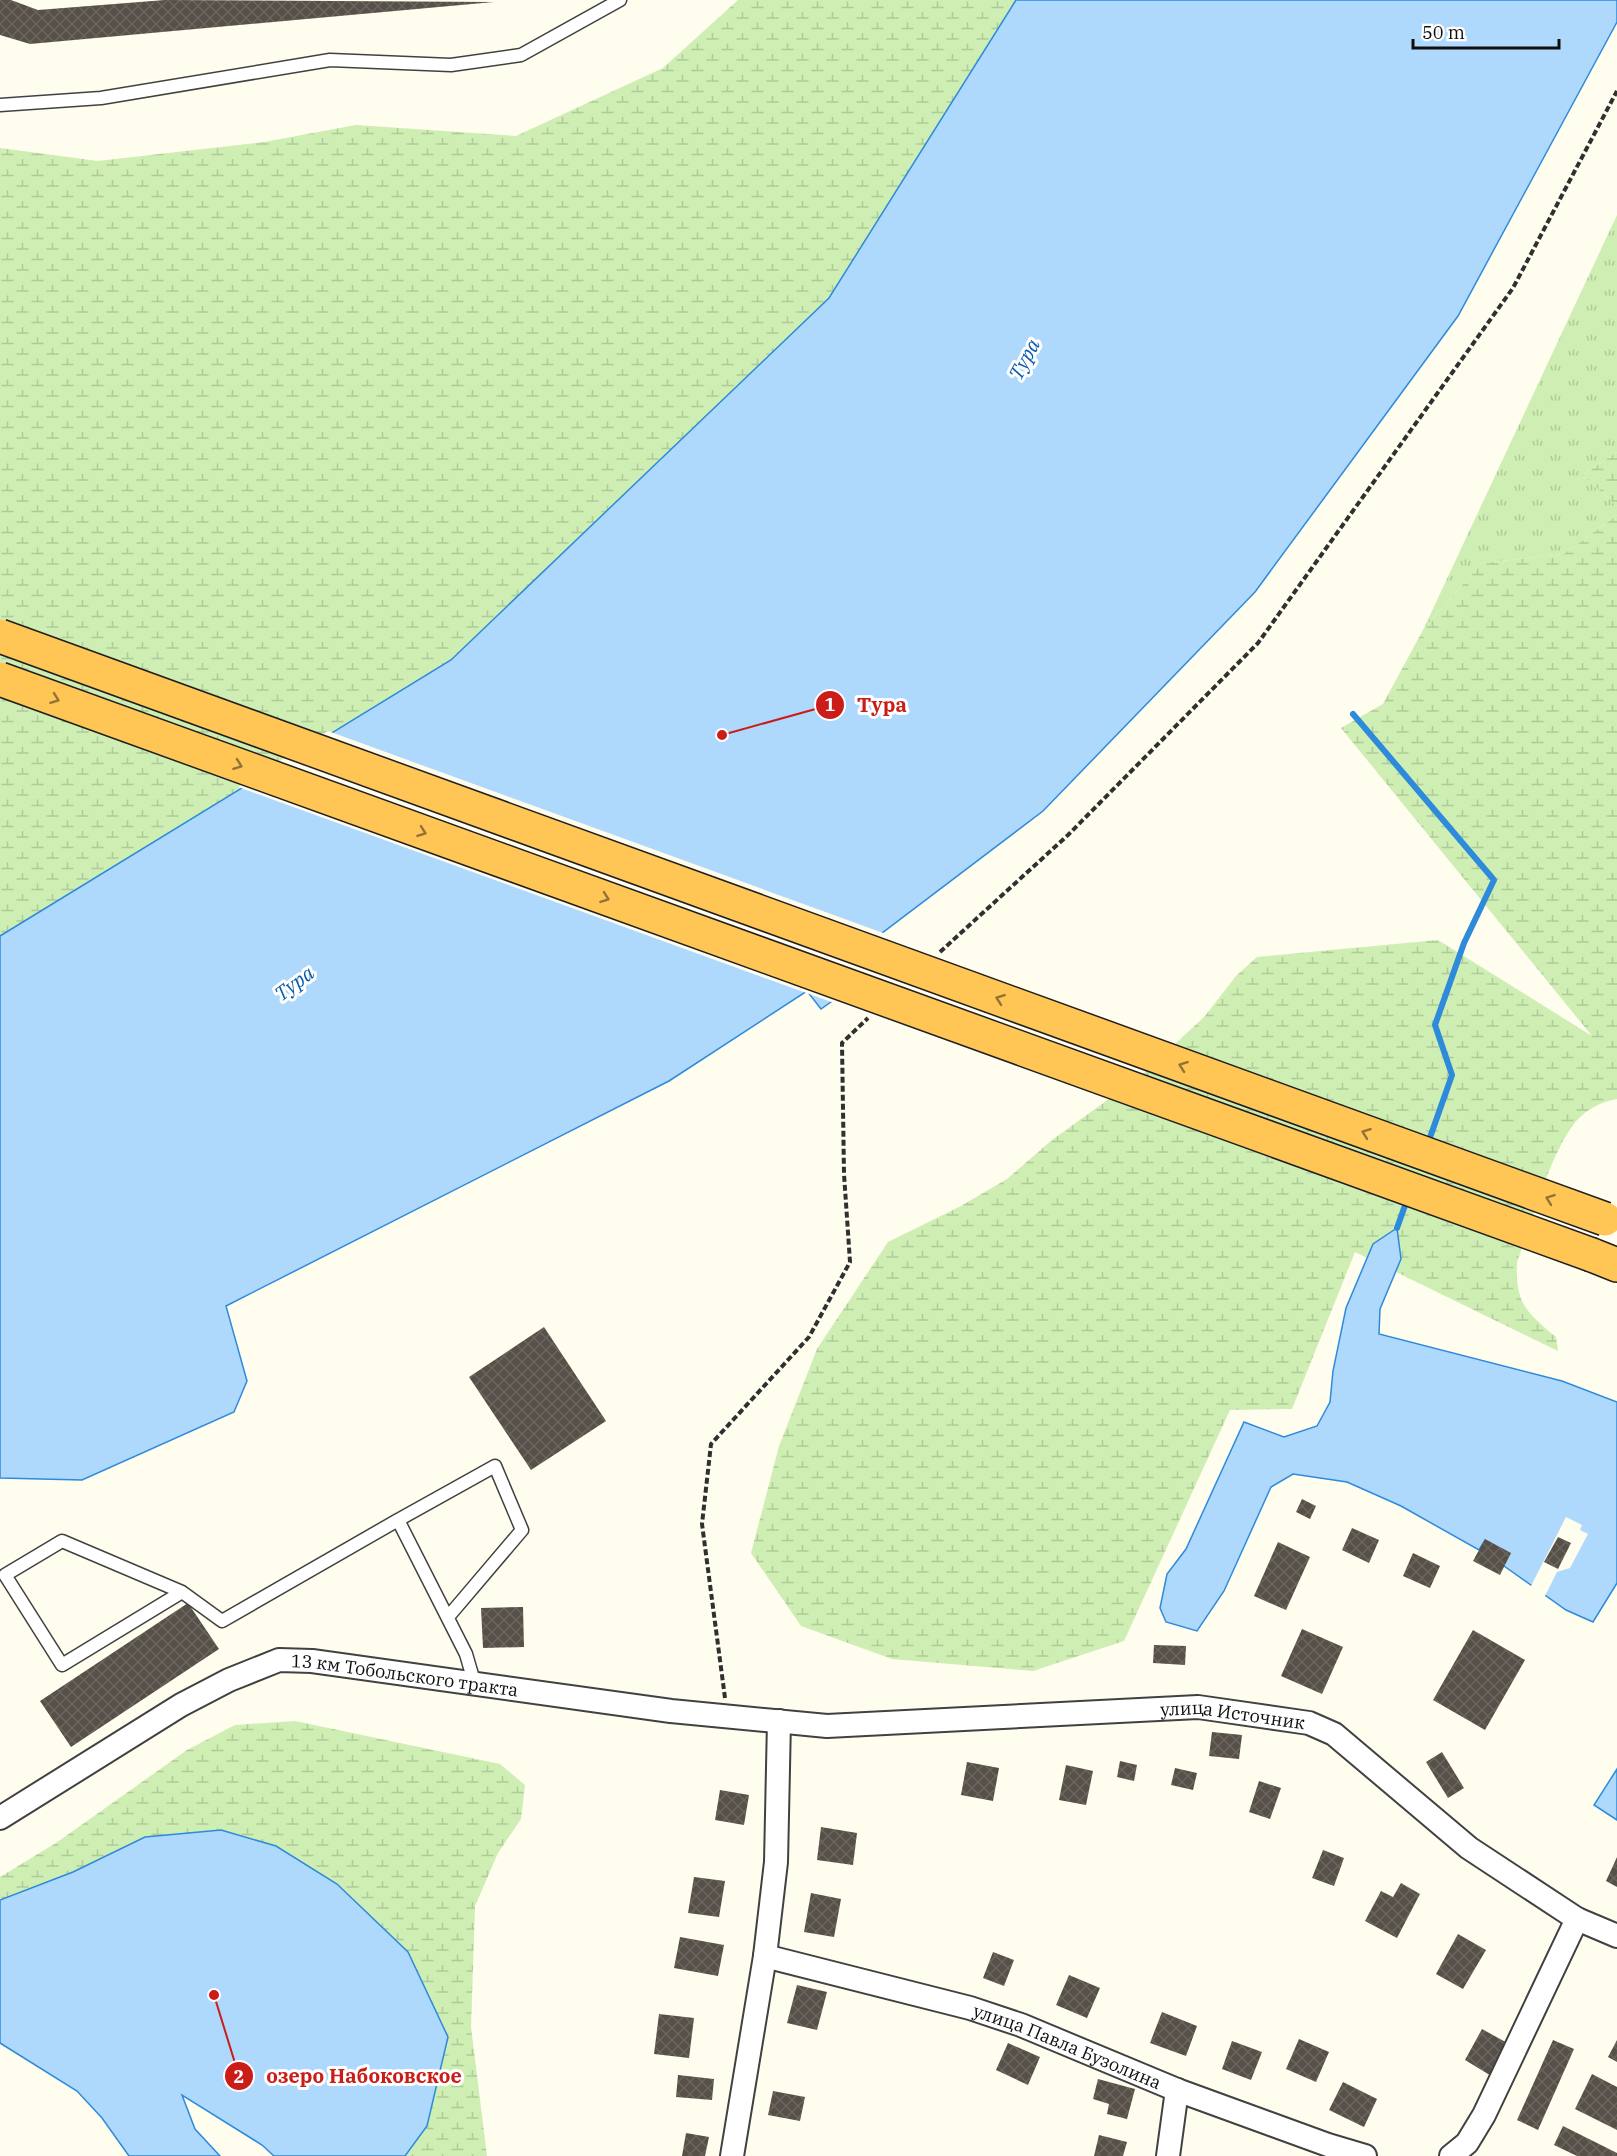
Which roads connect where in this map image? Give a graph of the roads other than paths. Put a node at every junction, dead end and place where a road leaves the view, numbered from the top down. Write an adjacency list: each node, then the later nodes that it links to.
1 (620, 0): 2 (lane)
2 (0, 105)
3 (0, 636): 5 (highway, one-way to 3, bridge)
4 (0, 679): 6 (highway, one-way to 6, bridge)
5 (1611, 1221)
6 (1604, 1260)
7 (398, 1520): 8 (lane); 9 (lane); 9 (lane)
8 (182, 1592): 8 (lane)
9 (448, 1617): 10 (lane)
10 (475, 1685): 11 (street, 13 км Тобольского тракта); 12 (street, 13 км Тобольского тракта)
11 (779, 1721): 13 (street, улица Источник); 15 (street)
12 (0, 1818)
13 (1577, 1919): 14 (street, улица Источник); 20 (street)
14 (1617, 1936)
15 (765, 1956): 16 (street, улица Павла Бузолина); 17 (street)
16 (1177, 2090): 18 (street); 19 (street, улица Павла Бузолина)
17 (732, 2156)
18 (1168, 2156)
19 (1365, 2156)
20 (1451, 2156)

